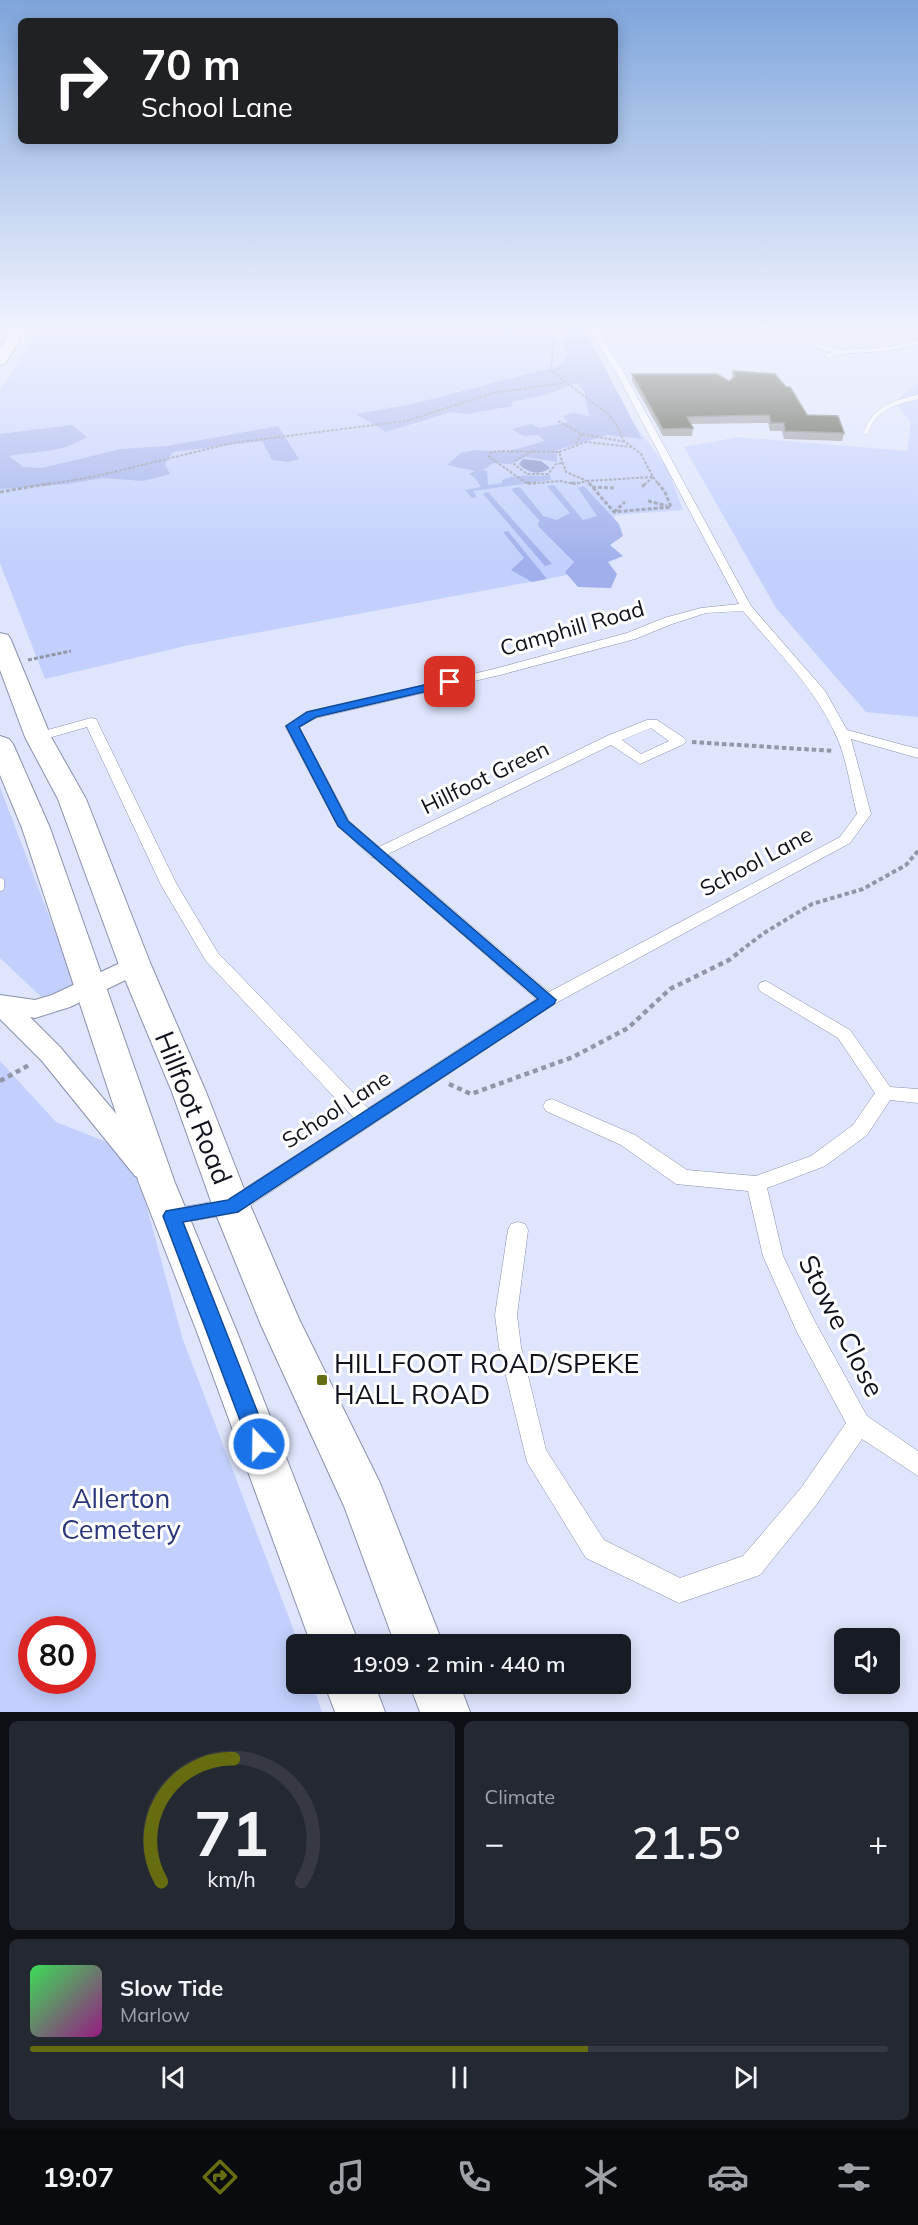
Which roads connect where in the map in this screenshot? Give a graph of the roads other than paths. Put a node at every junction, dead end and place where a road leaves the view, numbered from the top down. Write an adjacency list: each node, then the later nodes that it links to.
1 (641, 404): 4 (street, School Lane)
2 (890, 404): 3 (lane)
3 (866, 432)
4 (746, 607): 6 (street, School Lane); 11 (street, Camphill Road)
5 (0, 640): 7 (highway, Hillfoot Road)
6 (842, 734): 10 (street); 17 (street, School Lane)
7 (38, 737): 14 (highway, Hillfoot Road); 22 (street)
8 (612, 739): 8 (street, Hillfoot Green); 11 (street, Hillfoot Green)
9 (0, 744): 15 (highway)
10 (918, 754)
11 (376, 854): 17 (street, Camphill Road)
12 (0, 882): 13 (lane)
13 (0, 887)
14 (135, 965): 15 (street); 25 (highway, Hillfoot Road)
15 (91, 986): 18 (street); 23 (highway)
16 (766, 987): 19 (street)
17 (548, 1000): 22 (street, School Lane)
18 (0, 1004): 23 (street)
19 (885, 1093): 20 (street); 24 (street)
20 (918, 1096)
21 (552, 1106): 24 (street)
22 (366, 1118): 25 (street, School Lane)
23 (158, 1183): 26 (highway)
24 (756, 1184): 28 (street, Stowe Close)
25 (232, 1207): 26 (street, School Lane); 31 (highway, Hillfoot Road)
26 (172, 1216): 30 (highway)
27 (518, 1230): 28 (street)
28 (859, 1424): 29 (street, Stowe Close)
29 (918, 1465)
30 (331, 1634)
31 (415, 1634)
32 (353, 1694): 34 (highway)
33 (438, 1694): 35 (highway)
34 (360, 1712)
35 (445, 1712)

